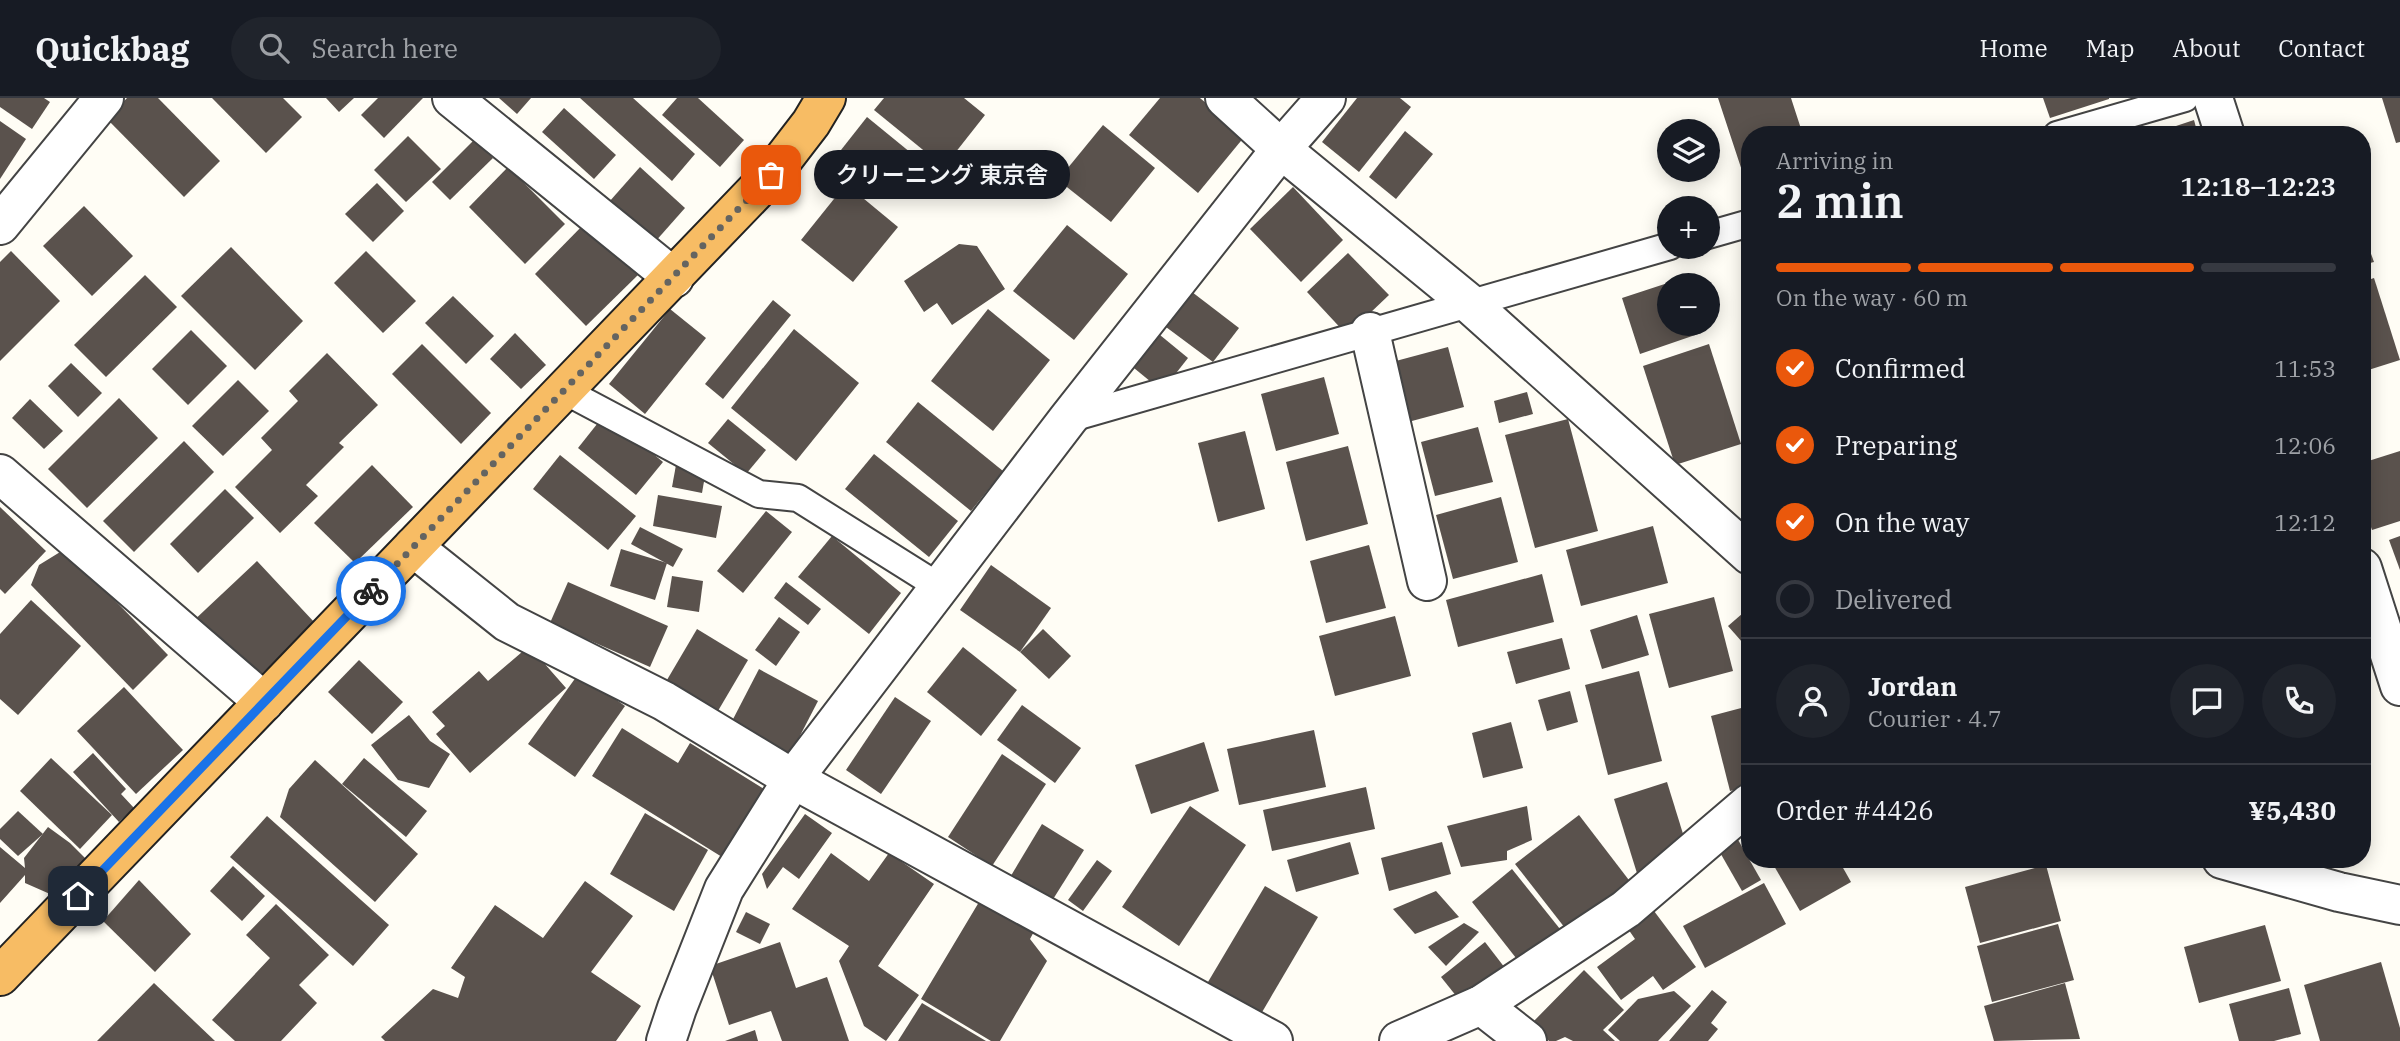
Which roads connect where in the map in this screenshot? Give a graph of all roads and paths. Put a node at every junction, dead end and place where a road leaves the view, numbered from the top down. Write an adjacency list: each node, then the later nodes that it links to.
1 (104, 98): 11 (street)
2 (452, 98): 15 (street)
3 (826, 98): 15 (highway)
4 (1225, 98): 10 (street)
5 (1326, 98): 10 (street)
6 (2185, 98): 8 (lane)
7 (2213, 98): 9 (street)
8 (2088, 126)
9 (2222, 126)
10 (1281, 149): 16 (street); 19 (street)
11 (0, 225)
12 (1741, 226): 13 (lane)
13 (1720, 232)
14 (1657, 250): 16 (lane)
15 (674, 278): 18 (highway)
16 (1470, 304): 17 (lane); 22 (street)
17 (1370, 332): 19 (lane); 23 (street)
18 (565, 391): 21 (highway); 24 (lane)
19 (1068, 419): 24 (street)
20 (0, 474): 27 (street)
21 (413, 547): 27 (highway); 28 (street)
22 (1741, 547)
23 (1427, 581)
24 (939, 586): 28 (street)
25 (2371, 596): 26 (street)
26 (2400, 686)
27 (264, 702): 32 (highway)
28 (793, 779): 34 (street); 35 (street)
29 (1741, 811): 33 (street)
30 (2253, 868): 31 (street)
31 (2400, 905)
32 (0, 976)
33 (1481, 1005): 36 (street); 37 (street)
34 (666, 1041)
35 (1273, 1041)
36 (1399, 1041)
37 (1527, 1041)

